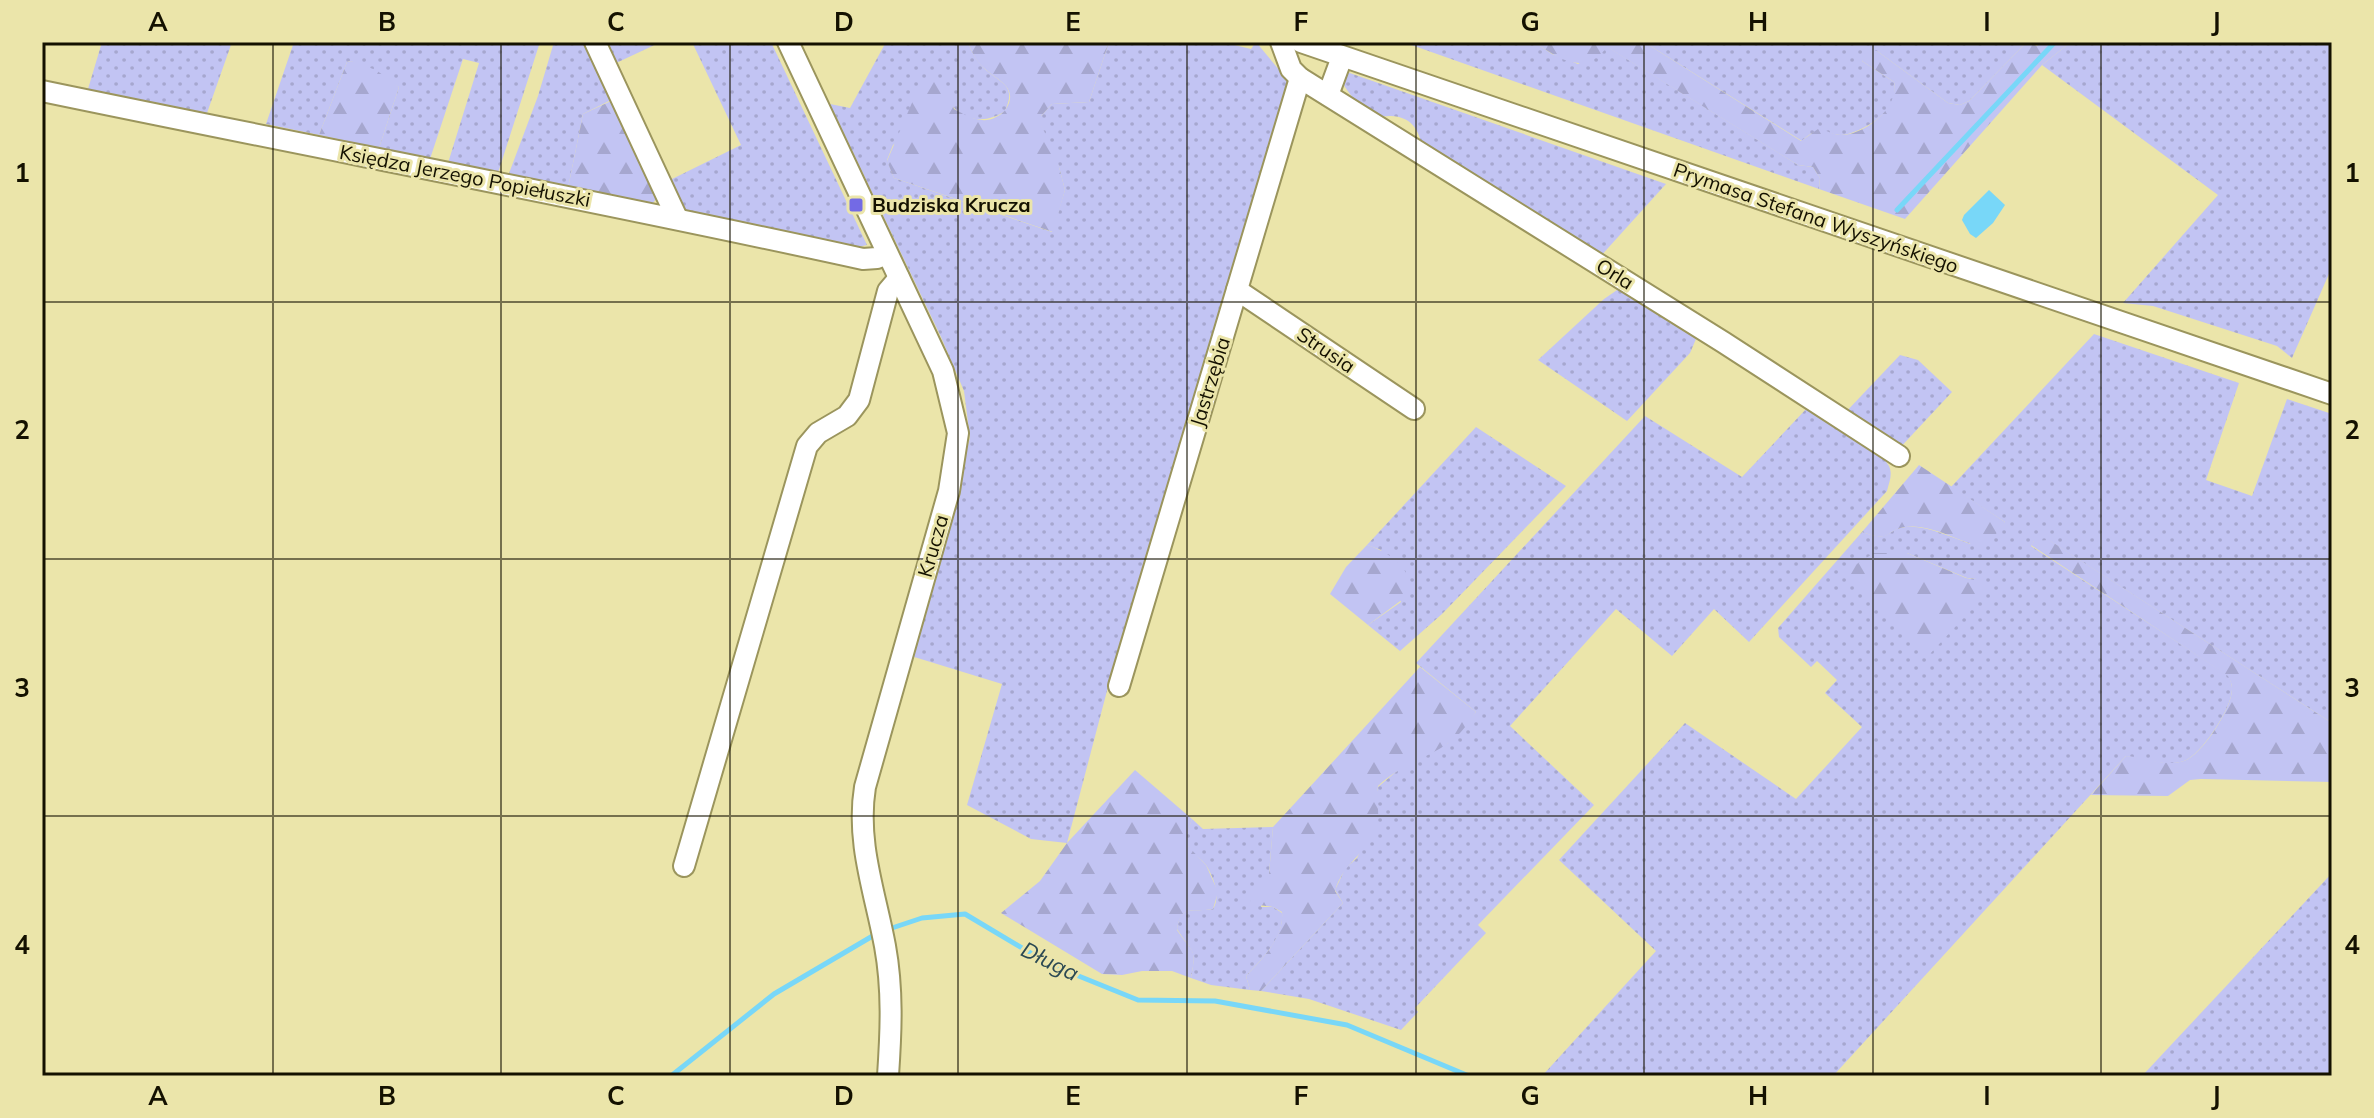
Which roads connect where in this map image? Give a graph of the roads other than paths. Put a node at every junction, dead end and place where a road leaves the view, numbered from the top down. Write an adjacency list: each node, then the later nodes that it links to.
1 (595, 42): 9 (street)
2 (788, 42): 10 (street, Krucza)
3 (1281, 42): 6 (street)
4 (1301, 42): 5 (street, Prymasa Stefana Wyszyńskiego)
5 (1342, 57): 8 (street); 13 (street, Prymasa Stefana Wyszyńskiego)
6 (1300, 78): 8 (street, Orla); 12 (street, Jastrzębia)
7 (42, 91): 9 (street, Księdza Jerzego Popiełuszki)
8 (1328, 95): 15 (street, Orla)
9 (677, 218): 10 (street, Księdza Jerzego Popiełuszki)
10 (887, 254): 11 (street, Krucza)
11 (899, 278): 17 (street); 18 (street, Krucza)
12 (1237, 290): 14 (street, Strusia); 16 (street, Jastrzębia)
13 (2332, 394)
14 (1414, 409)
15 (1899, 456)
16 (1119, 686)
17 (684, 866)
18 (888, 1076)

